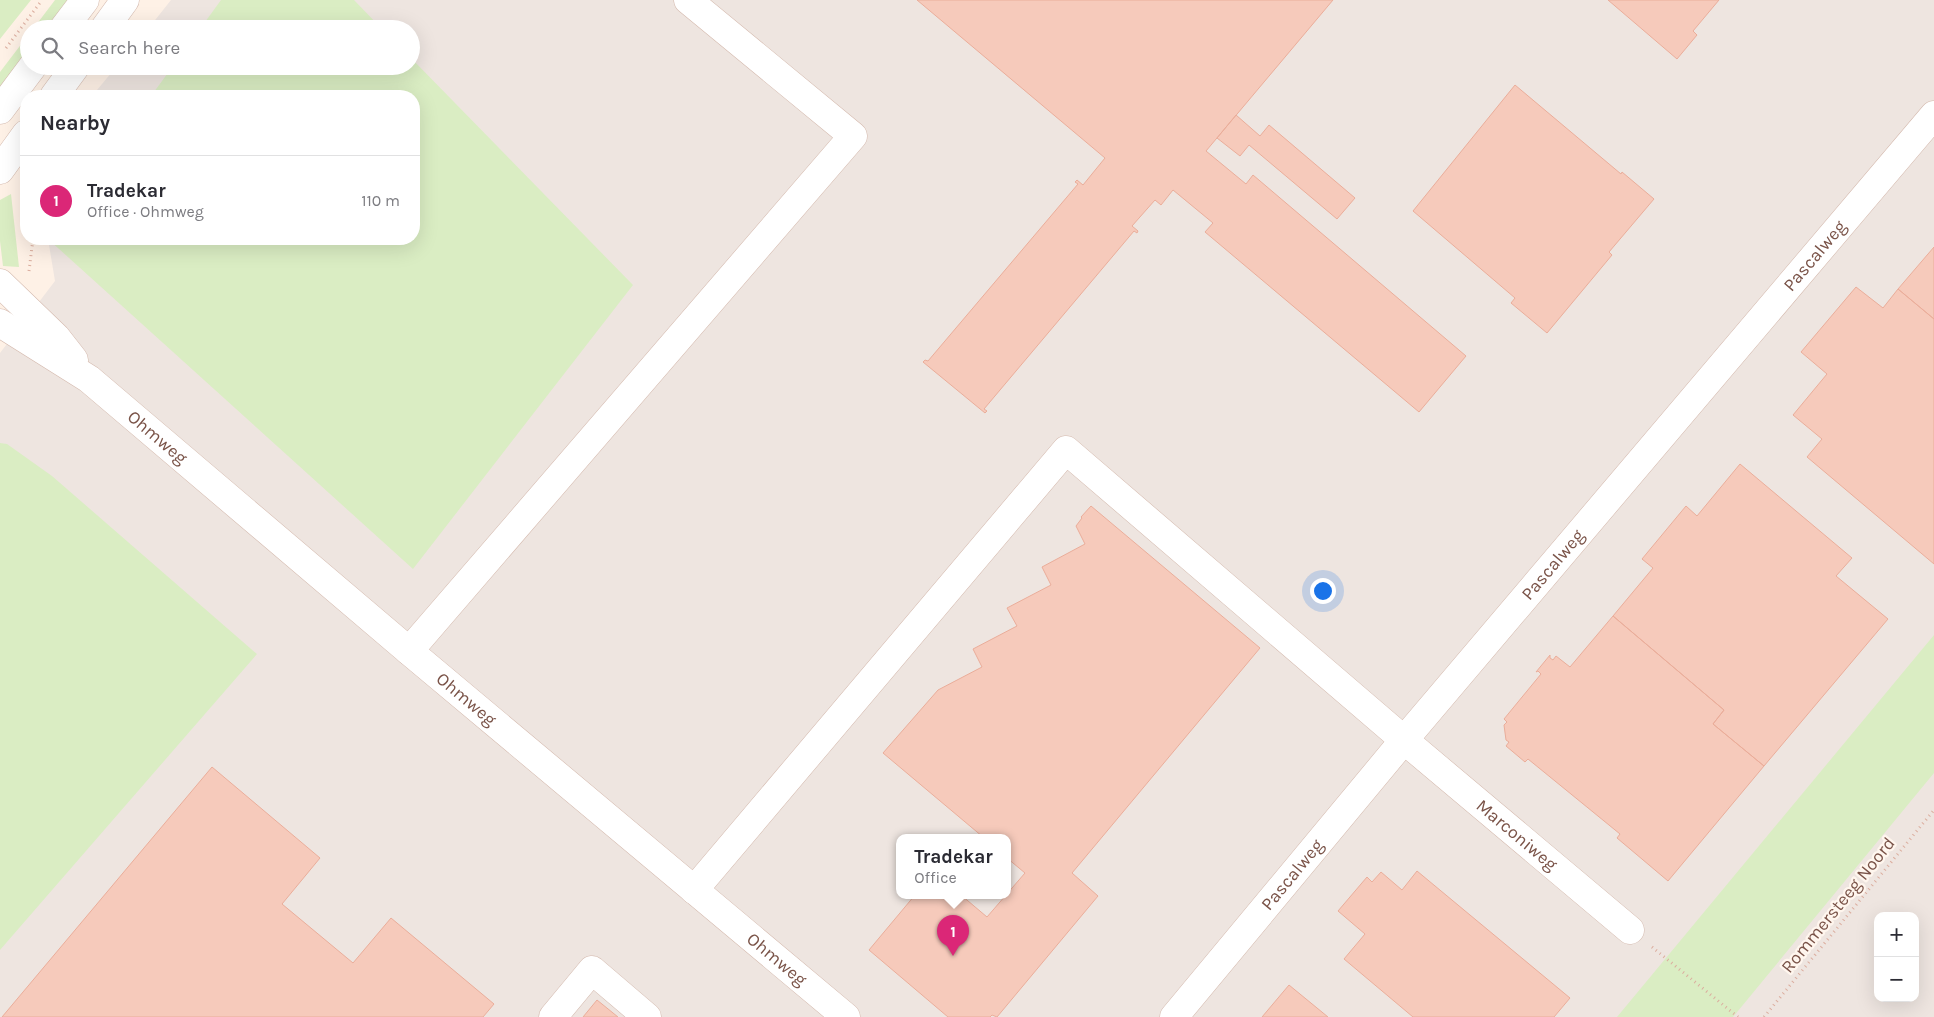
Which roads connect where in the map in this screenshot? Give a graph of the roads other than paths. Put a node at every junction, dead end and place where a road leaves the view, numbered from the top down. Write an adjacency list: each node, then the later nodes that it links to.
1 (85, 0): 4 (street)
2 (125, 0): 5 (street)
3 (688, 0): 16 (street)
4 (69, 20)
5 (111, 20)
6 (26, 75): 9 (street)
7 (69, 75): 8 (street)
8 (58, 90)
9 (0, 110)
10 (1934, 115): 17 (street, Pascalweg)
11 (20, 142): 12 (street)
12 (0, 170)
13 (0, 283): 15 (street, Ohmweg)
14 (0, 323): 15 (street, Ohmweg)
15 (89, 379): 16 (street, Ohmweg)
16 (409, 651): 18 (street, Ohmweg)
17 (1404, 740): 18 (street, Marconiweg); 19 (street, Marconiweg); 23 (street, Pascalweg)
18 (694, 890): 22 (street, Ohmweg)
19 (1630, 930)
20 (553, 1017): 21 (street)
21 (647, 1017)
22 (846, 1017)
23 (1174, 1017)

